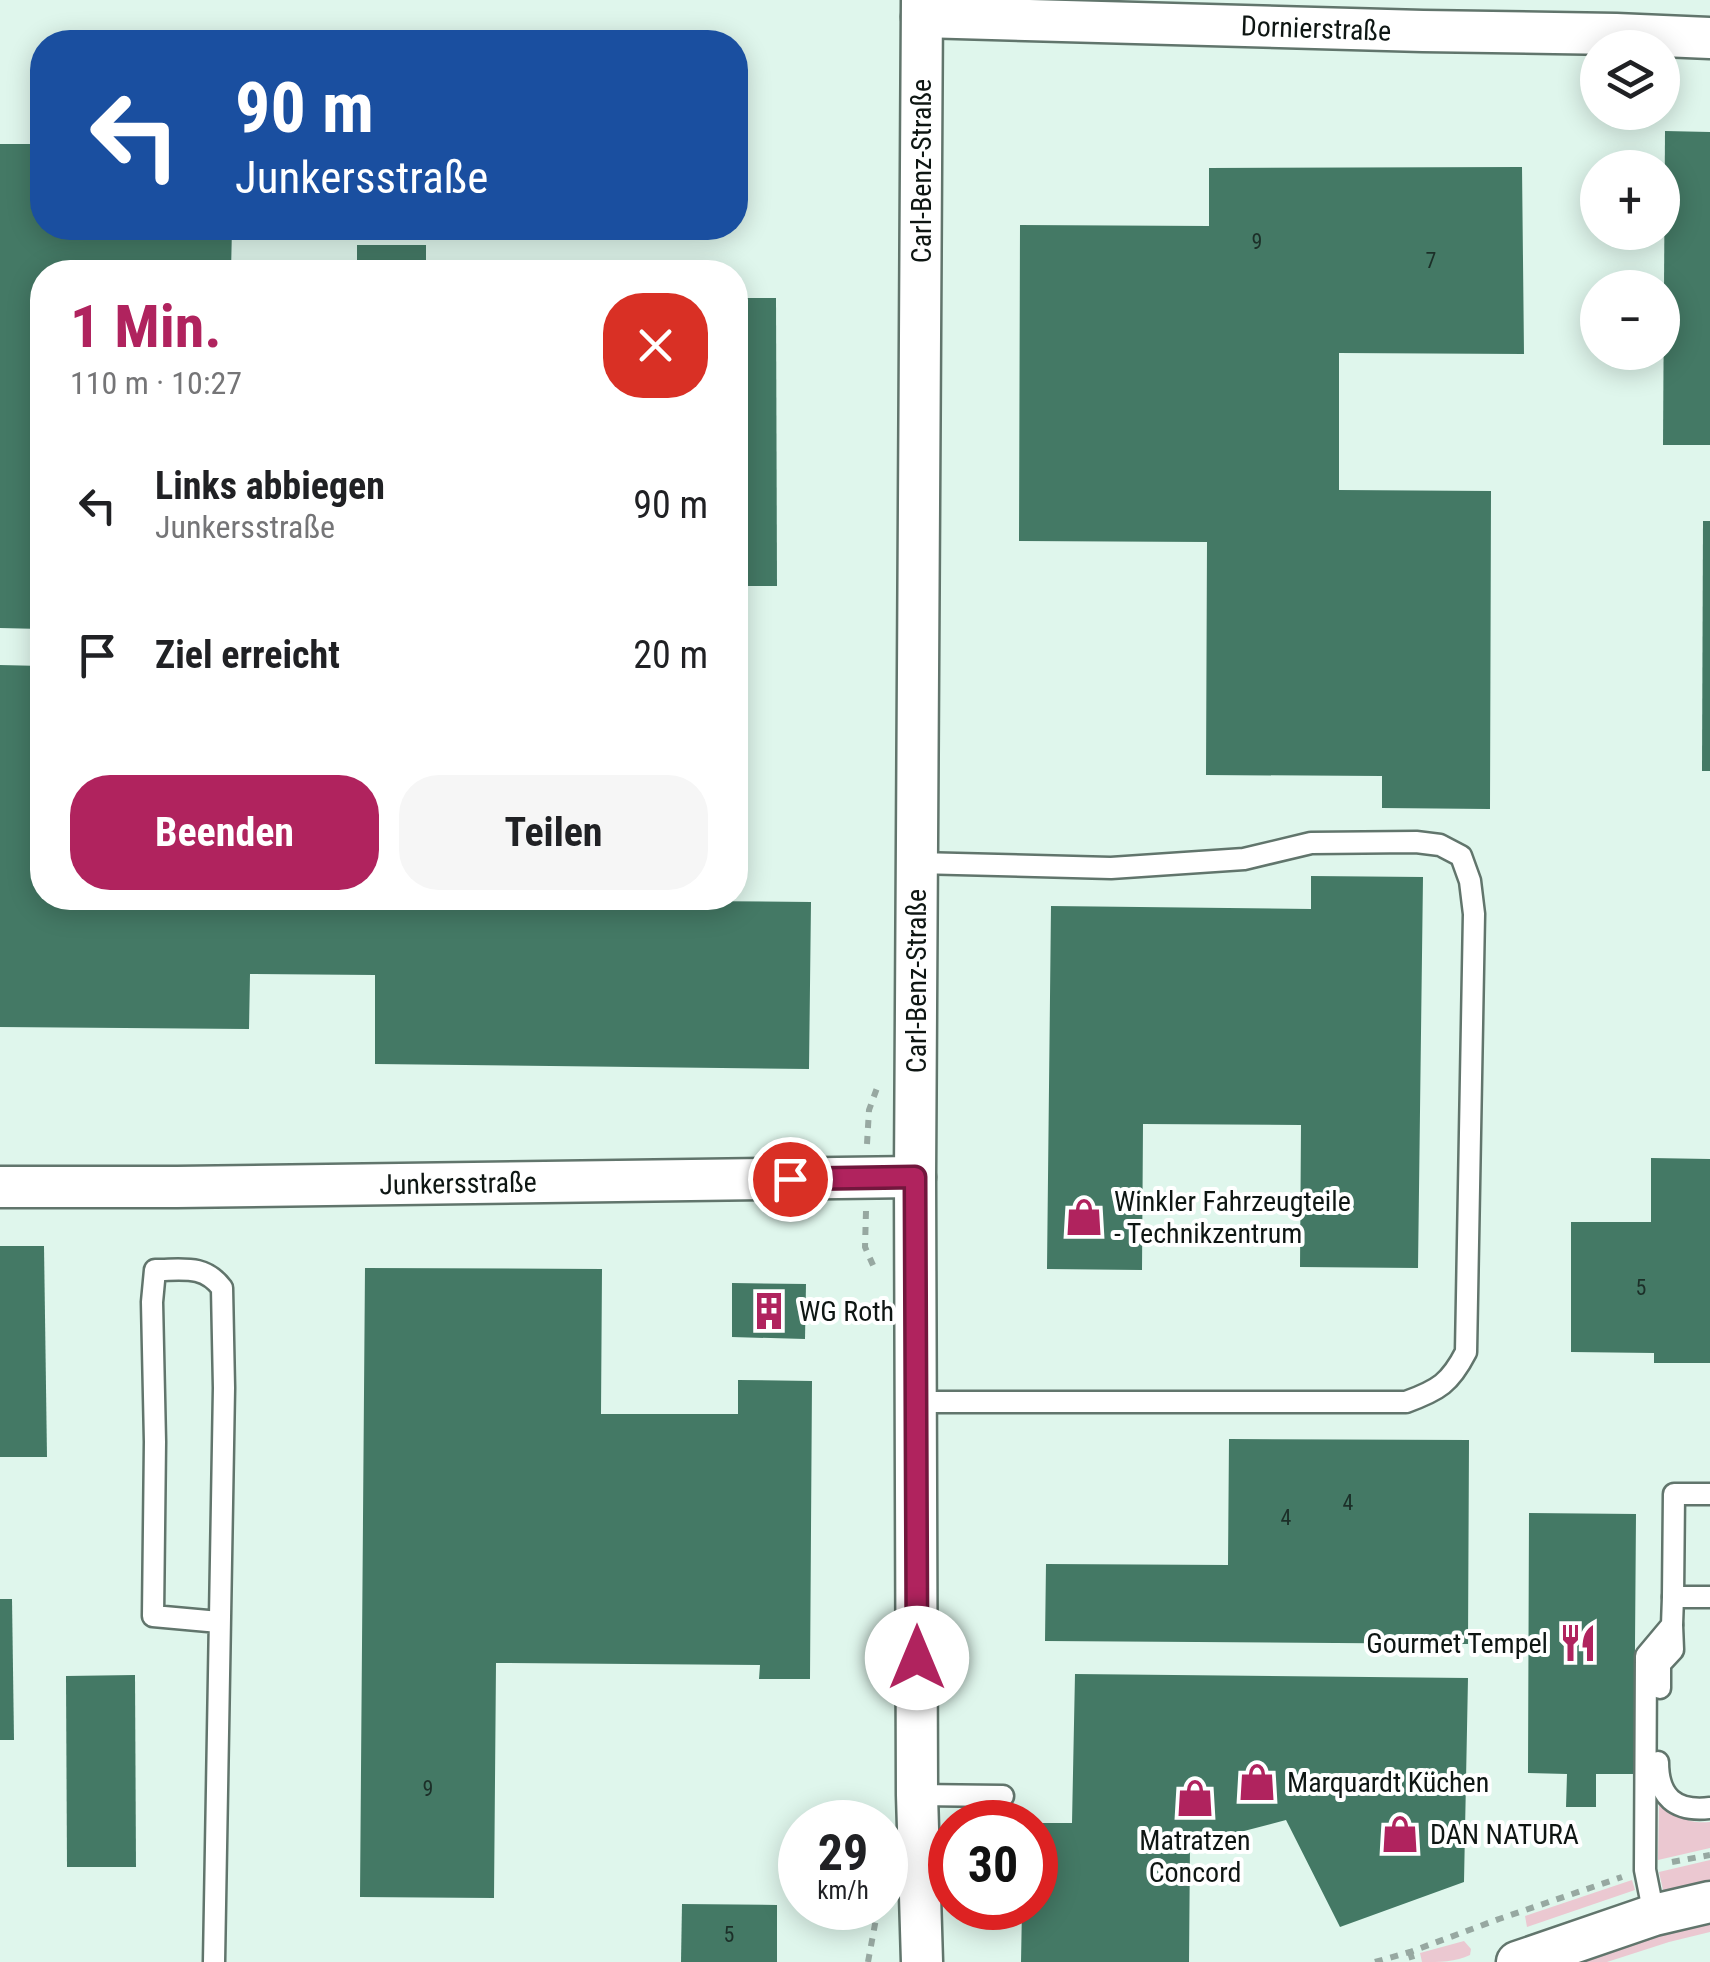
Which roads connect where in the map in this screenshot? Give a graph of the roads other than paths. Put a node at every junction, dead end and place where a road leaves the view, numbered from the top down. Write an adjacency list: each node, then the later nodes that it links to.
1 (922, 8): 2 (street, Dornierstraße); 3 (street, Carl-Benz-Straße)
2 (1710, 38)
3 (916, 863): 4 (street, Carl-Benz-Straße); 6 (lane)
4 (915, 1177): 5 (street, Junkersstraße); 6 (street, Carl-Benz-Straße)
5 (0, 1187)
6 (916, 1402): 12 (street, Carl-Benz-Straße)
7 (1710, 1494): 8 (lane)
8 (1674, 1597): 9 (lane); 11 (lane)
9 (1710, 1598)
10 (219, 1622): 10 (lane); 17 (lane)
11 (1672, 1626): 14 (lane); 16 (lane)
12 (917, 1795): 13 (lane); 18 (street, Carl-Benz-Straße)
13 (1003, 1796)
14 (1710, 1808)
15 (1710, 1902): 16 (street)
16 (1654, 1915): 19 (street)
17 (214, 1962)
18 (922, 1962)
19 (1517, 1962)

